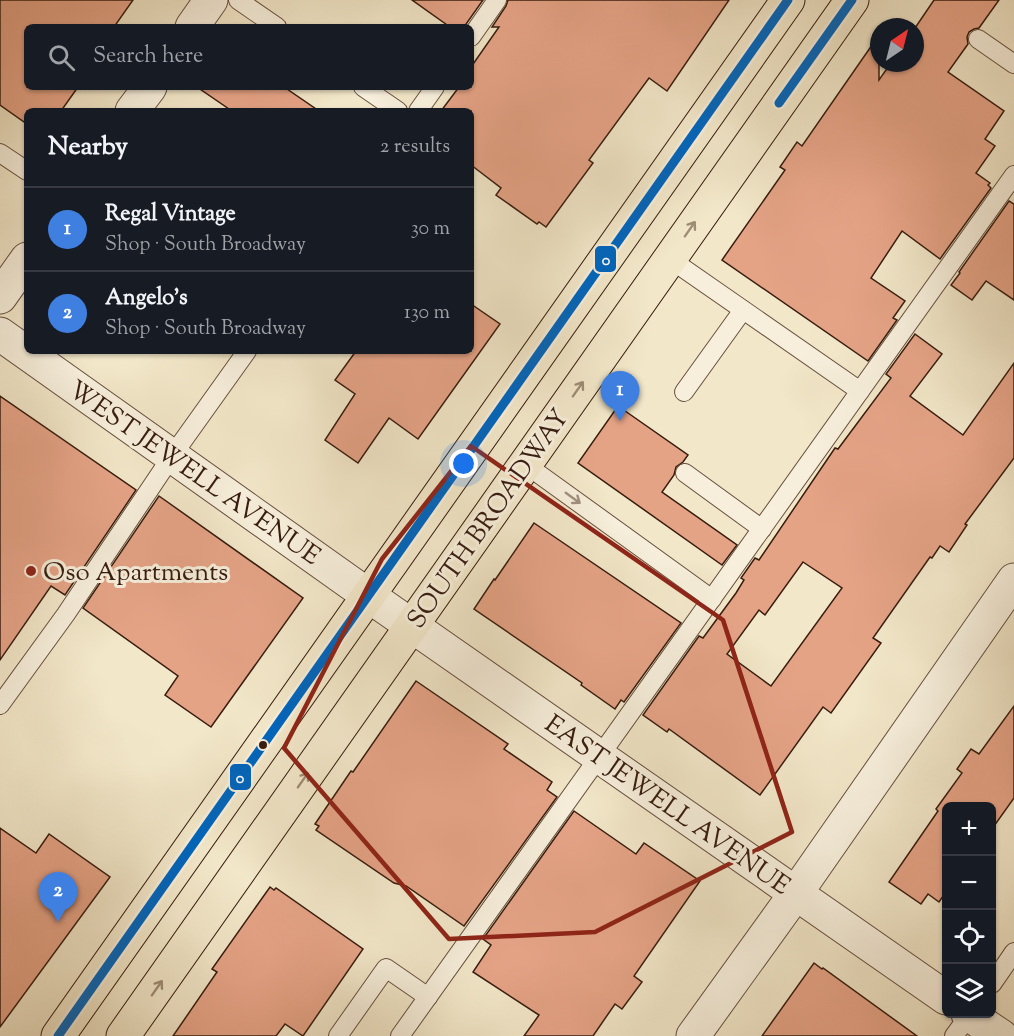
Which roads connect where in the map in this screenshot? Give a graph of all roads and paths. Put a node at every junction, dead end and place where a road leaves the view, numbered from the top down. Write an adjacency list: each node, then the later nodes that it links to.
1 (212, 0): 6 (street)
2 (238, 0): 7 (lane)
3 (497, 0): 8 (lane)
4 (788, 0): 36 (main road, SOUTH BROADWAY)
5 (852, 0): 20 (main road, SOUTH BROADWAY, one-way to 5)
6 (194, 24)
7 (273, 24)
8 (474, 33)
9 (978, 39): 10 (lane)
10 (1014, 64)
11 (148, 90): 14 (street)
12 (367, 90): 15 (lane)
13 (433, 90): 16 (lane)
14 (134, 108)
15 (394, 108)
16 (420, 108)
17 (0, 153): 18 (lane)
18 (24, 169)
19 (1014, 175): 28 (lane)
20 (670, 259): 23 (lane); 31 (main road, SOUTH BROADWAY, one-way to 20)
21 (24, 263): 22 (street)
22 (0, 297)
23 (743, 310): 28 (lane); 29 (lane)
24 (0, 334): 25 (street, WEST JEWELL AVENUE)
25 (24, 351)
26 (28, 354): 30 (street, WEST JEWELL AVENUE)
27 (245, 354): 30 (lane)
28 (860, 391): 33 (lane)
29 (684, 392)
30 (172, 456): 36 (street, WEST JEWELL AVENUE); 37 (lane)
31 (525, 464): 35 (lane, one-way to 35); 36 (main road, SOUTH BROADWAY)
32 (685, 474): 33 (lane)
33 (762, 529): 35 (lane)
34 (1014, 580): 39 (street)
35 (712, 599): 38 (lane)
36 (390, 610): 38 (street, EAST JEWELL AVENUE); 45 (main road, SOUTH BROADWAY); 46 (main road, SOUTH BROADWAY, one-way to 36)
37 (0, 705)
38 (599, 757): 39 (street, EAST JEWELL AVENUE); 42 (lane)
39 (796, 893): 43 (street, EAST JEWELL AVENUE); 49 (street)
40 (1014, 952): 41 (lane)
41 (996, 978)
42 (428, 997): 47 (lane); 48 (lane)
43 (942, 1000)
44 (968, 1018): 50 (street, EAST JEWELL AVENUE)
45 (58, 1036)
46 (123, 1036)
47 (338, 1036)
48 (400, 1036)
49 (693, 1036)
50 (1001, 1036)

